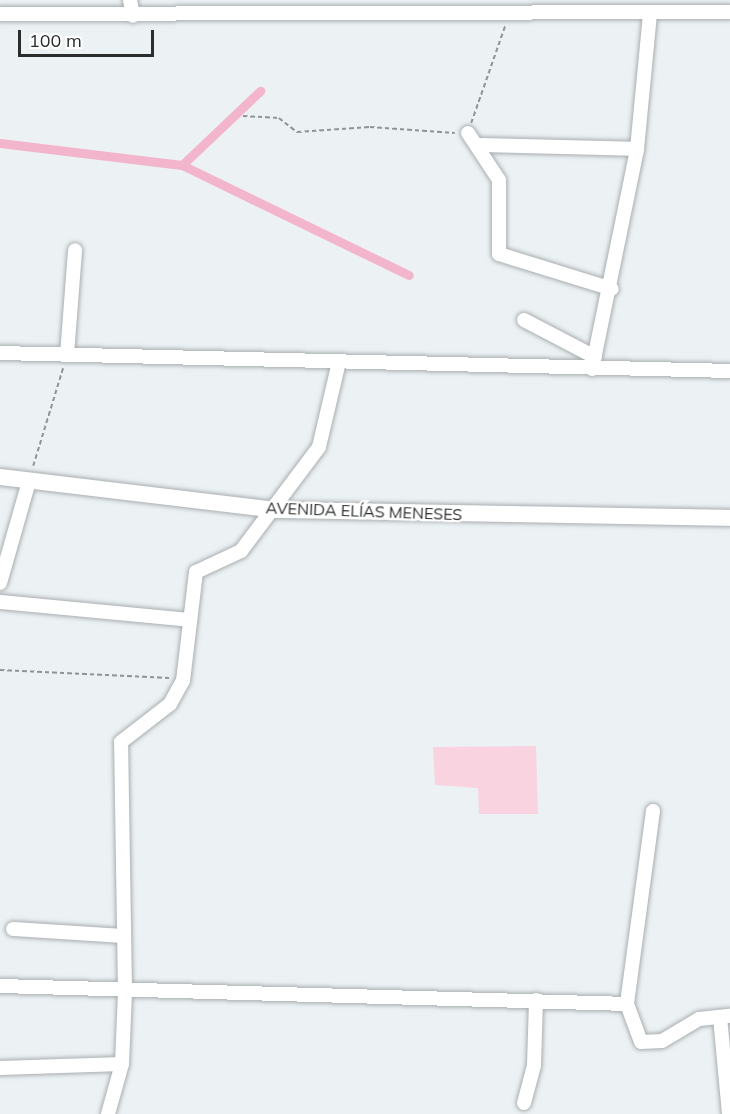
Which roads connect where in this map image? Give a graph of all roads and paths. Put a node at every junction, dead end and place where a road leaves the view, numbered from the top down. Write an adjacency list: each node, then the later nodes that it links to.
1 (130, 0): 7 (street)
2 (440, 7): 5 (street); 7 (street)
3 (730, 12): 6 (street)
4 (0, 14): 7 (street)
5 (509, 14): 6 (street); 9 (path)
6 (650, 14): 11 (street)
7 (133, 16)
8 (243, 116): 9 (path)
9 (468, 133): 10 (street)
10 (478, 145): 11 (street); 13 (street)
11 (637, 149): 13 (street)
12 (75, 250): 16 (street)
13 (612, 289): 18 (street)
14 (524, 320): 18 (street)
15 (0, 354): 16 (street)
16 (67, 355): 17 (street); 21 (path)
17 (339, 362): 18 (street); 22 (street)
18 (594, 363): 19 (street)
19 (730, 372)
20 (0, 477): 21 (main road, AVENIDA ELÍAS MENESES)
21 (29, 481): 22 (main road, AVENIDA ELÍAS MENESES); 24 (street)
22 (276, 510): 23 (main road, AVENIDA ELÍAS MENESES); 26 (street)
23 (730, 518)
24 (0, 583)
25 (0, 602): 26 (street)
26 (190, 620): 28 (street)
27 (0, 670): 28 (path)
28 (183, 681): 31 (street)
29 (652, 811): 35 (street)
30 (13, 929): 31 (street)
31 (124, 936): 33 (street)
32 (0, 986): 33 (street)
33 (125, 992): 34 (street); 37 (street)
34 (536, 999): 35 (street); 39 (street)
35 (627, 1004): 36 (street)
36 (725, 1017): 41 (street)
37 (122, 1064): 38 (street); 40 (street)
38 (0, 1068)
39 (524, 1103)
40 (108, 1114)
41 (729, 1114)

